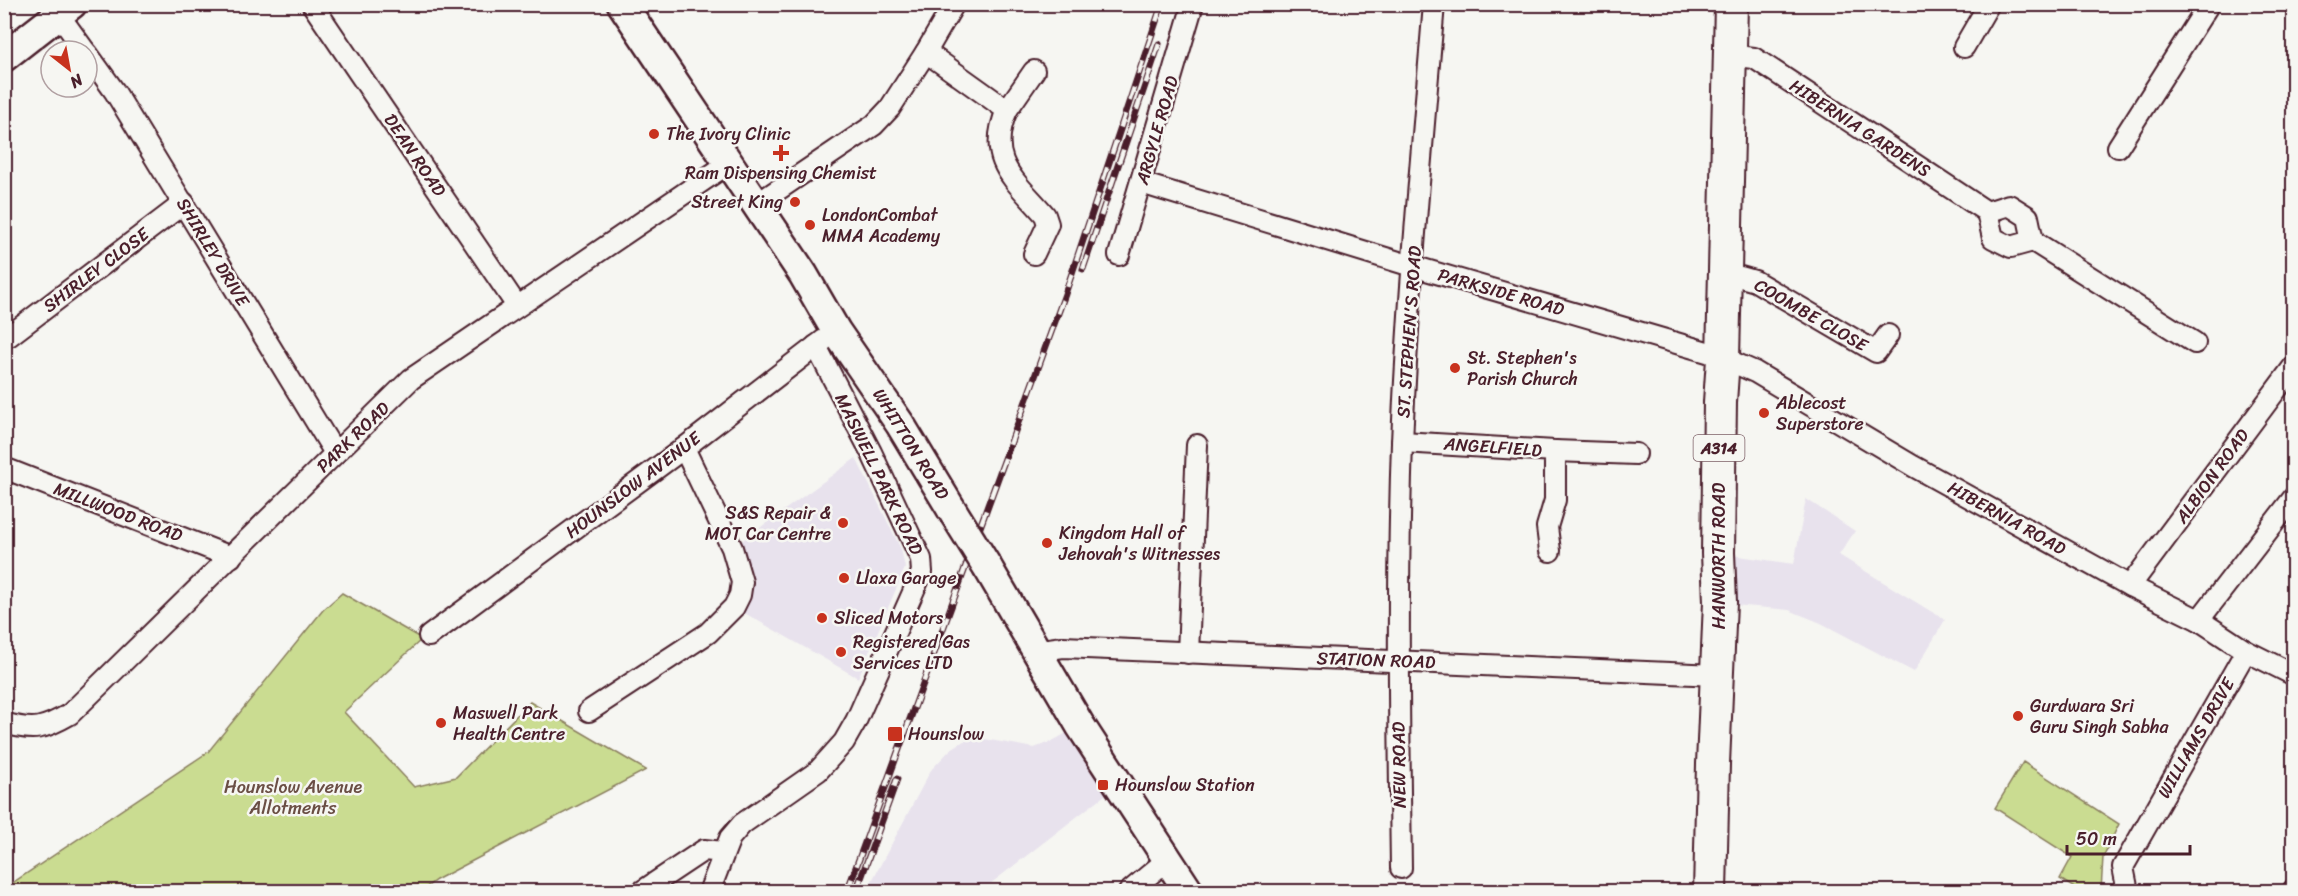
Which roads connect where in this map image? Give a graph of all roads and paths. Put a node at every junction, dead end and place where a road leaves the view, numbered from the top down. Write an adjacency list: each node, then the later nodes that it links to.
1 (312, 4): 29 (street, DEAN ROAD)
2 (622, 4): 19 (main road, WHITTON ROAD)
3 (954, 4): 12 (street)
4 (1193, 4): 20 (street, ARGYLE ROAD)
5 (1434, 4): 27 (street, ST. STEPHEN'S ROAD)
6 (1731, 4): 13 (main road, HANWORTH ROAD / A314)
7 (1989, 4): 11 (street)
8 (2209, 4): 18 (street)
9 (65, 10): 10 (street, SHIRLEY DRIVE); 14 (main road)
10 (80, 39)
11 (1964, 47)
12 (926, 52): 17 (street); 22 (street)
13 (1730, 55): 23 (street, HIBERNIA GARDENS); 28 (main road, HANWORTH ROAD / A314)
14 (4, 57)
15 (99, 70): 21 (street, SHIRLEY DRIVE)
16 (1034, 71): 17 (street)
17 (1007, 110): 25 (street)
18 (2118, 147)
19 (729, 164): 22 (main road, WHITTON ROAD); 29 (street, PARK ROAD)
20 (1141, 183): 26 (street, ARGYLE ROAD); 27 (street, PARKSIDE ROAD)
21 (184, 203): 31 (street, SHIRLEY CLOSE); 40 (street, SHIRLEY DRIVE)
22 (757, 204): 32 (main road, WHITTON ROAD)
23 (1987, 212): 24 (street); 24 (street)
24 (2033, 241): 33 (street)
25 (1034, 254)
26 (1119, 255)
27 (1413, 266): 34 (street, PARKSIDE ROAD); 36 (street, ST. STEPHEN'S ROAD)
28 (1724, 277): 30 (street, COOMBE CLOSE); 34 (main road, HANWORTH ROAD / A314)
29 (517, 306): 40 (street, PARK ROAD)
30 (1888, 334)
31 (9, 336)
32 (826, 338): 38 (street, HOUNSLOW AVENUE); 49 (main road, WHITTON ROAD, bridge); 57 (street, MASWELL PARK ROAD)
33 (2195, 343)
34 (1723, 359): 46 (street, HIBERNIA ROAD); 53 (main road, HANWORTH ROAD / A314)
35 (2294, 366): 46 (street, ALBION ROAD)
36 (1402, 442): 39 (street, ANGELFIELD); 52 (street, ST. STEPHEN'S ROAD)
37 (1197, 445): 51 (street)
38 (684, 448): 48 (street, HOUNSLOW AVENUE); 55 (street)
39 (1555, 451): 41 (street); 44 (street, ANGELFIELD)
40 (335, 453): 45 (street, PARK ROAD)
41 (1636, 454)
42 (4, 468): 45 (street, MILLWOOD ROAD)
43 (2294, 497): 47 (street)
44 (1550, 551)
45 (231, 557): 56 (street, PARK ROAD)
46 (2130, 586): 47 (street, HIBERNIA ROAD)
47 (2199, 620): 50 (street, HIBERNIA ROAD)
48 (429, 636)
49 (1035, 651): 51 (street, STATION ROAD); 58 (main road, WHITTON ROAD)
50 (2246, 651): 54 (street, HIBERNIA ROAD); 65 (street, WILLIAMS DRIVE)
51 (1188, 653): 52 (street, STATION ROAD)
52 (1398, 661): 53 (street, STATION ROAD); 59 (street, NEW ROAD)
53 (1717, 675): 64 (main road, HANWORTH ROAD / A314)
54 (2294, 675)
55 (589, 711)
56 (4, 723)
57 (723, 852): 60 (street); 61 (street, MASWELL PARK ROAD)
58 (1167, 860): 62 (street); 63 (main road, WHITTON ROAD)
59 (1401, 868)
60 (641, 891)
61 (709, 891)
62 (1128, 891)
63 (1189, 891)
64 (1710, 891)
65 (2128, 891)

